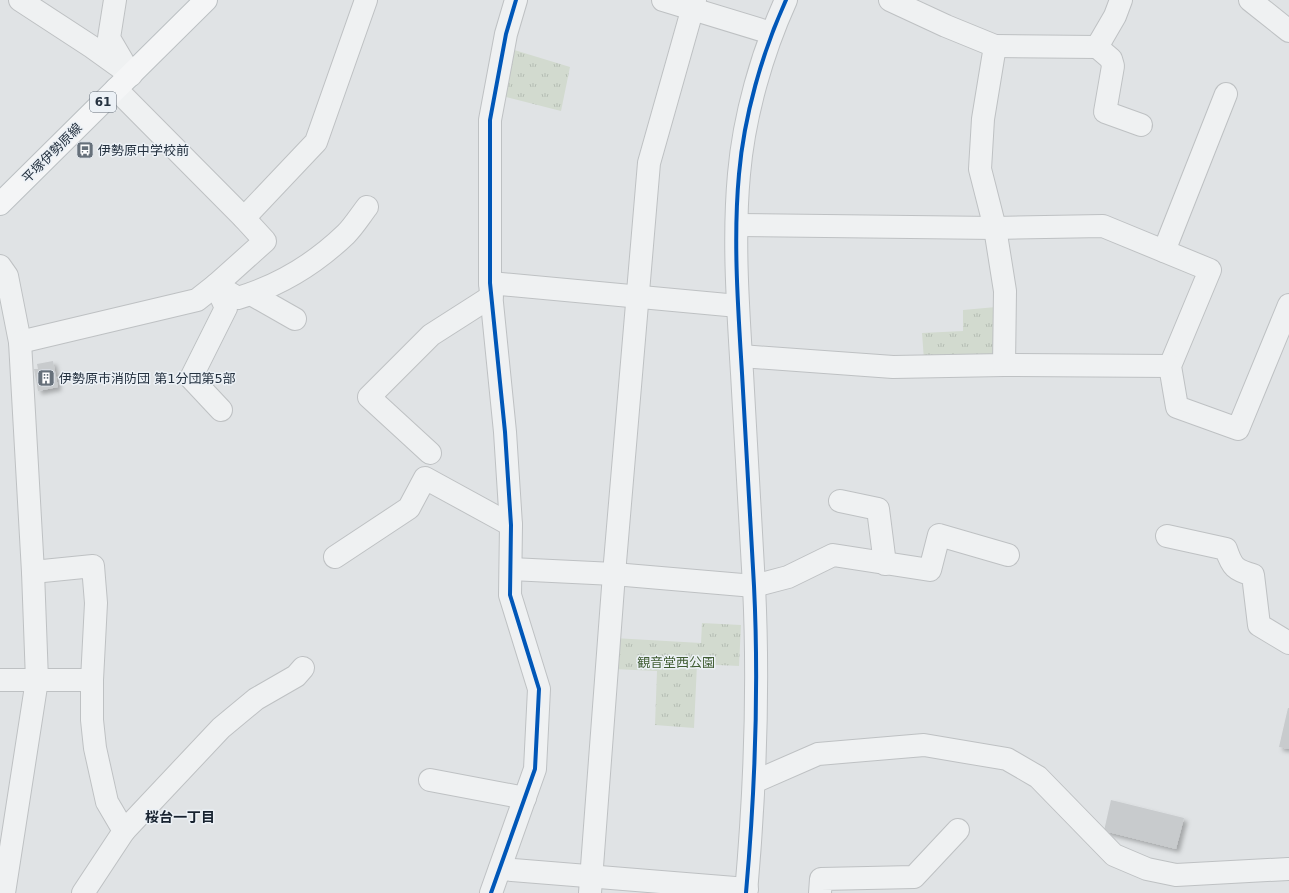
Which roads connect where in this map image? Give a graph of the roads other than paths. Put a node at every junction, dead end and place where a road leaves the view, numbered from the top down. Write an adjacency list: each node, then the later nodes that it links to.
1 (20, 0): 16 (street)
2 (115, 0): 16 (street)
3 (206, 0): 16 (main road, 平塚伊勢原線 / 61)
4 (366, 0): 21 (street)
5 (516, 0): 27 (street)
6 (663, 0): 11 (street)
7 (786, 0): 13 (street)
8 (890, 0): 14 (street)
9 (1121, 0): 15 (street)
10 (1250, 0): 12 (street)
11 (694, 4): 13 (street); 29 (street)
12 (1289, 31)
13 (771, 33): 22 (street)
14 (995, 46): 15 (street); 23 (street)
15 (1097, 47): 18 (street)
16 (123, 82): 19 (main road, 平塚伊勢原線 / 61); 21 (street)
17 (1226, 100): 24 (street)
18 (1141, 125)
19 (0, 204)
20 (367, 207): 28 (street)
21 (244, 218): 26 (street)
22 (737, 225): 23 (street); 30 (street)
23 (995, 228): 24 (street); 35 (street)
24 (1164, 251): 36 (street)
25 (0, 266): 33 (street)
26 (216, 285): 28 (street); 33 (street); 37 (street)
27 (491, 289): 29 (street); 38 (street); 40 (street)
28 (252, 294): 32 (street)
29 (638, 295): 30 (street); 47 (street)
30 (738, 306): 34 (street)
31 (1289, 306): 36 (street)
32 (295, 319)
33 (20, 342): 46 (street)
34 (741, 356): 35 (street); 48 (street)
35 (1004, 365): 36 (street)
36 (1170, 366)
37 (221, 410)
38 (430, 453)
39 (840, 501): 44 (street)
40 (511, 525): 43 (street); 45 (street)
41 (1167, 536): 49 (street)
42 (1008, 555): 44 (street)
43 (334, 557)
44 (885, 564): 48 (street)
45 (511, 569): 47 (street); 56 (street)
46 (33, 572): 52 (street); 53 (street)
47 (614, 574): 48 (street); 62 (street)
48 (754, 586): 55 (street)
49 (1289, 643)
50 (303, 668): 58 (street)
51 (0, 680): 52 (street)
52 (37, 680): 53 (street); 65 (street)
53 (92, 680): 58 (street)
54 (430, 780): 56 (street)
55 (754, 782): 59 (street); 64 (street)
56 (525, 798): 60 (street)
57 (958, 830): 63 (street)
58 (124, 831): 66 (street)
59 (1289, 868)
60 (500, 869): 62 (street); 67 (street)
61 (821, 878): 63 (street)
62 (591, 885): 64 (street)
63 (915, 885)
64 (747, 891)
65 (4, 892)
66 (83, 893)
67 (491, 893)

